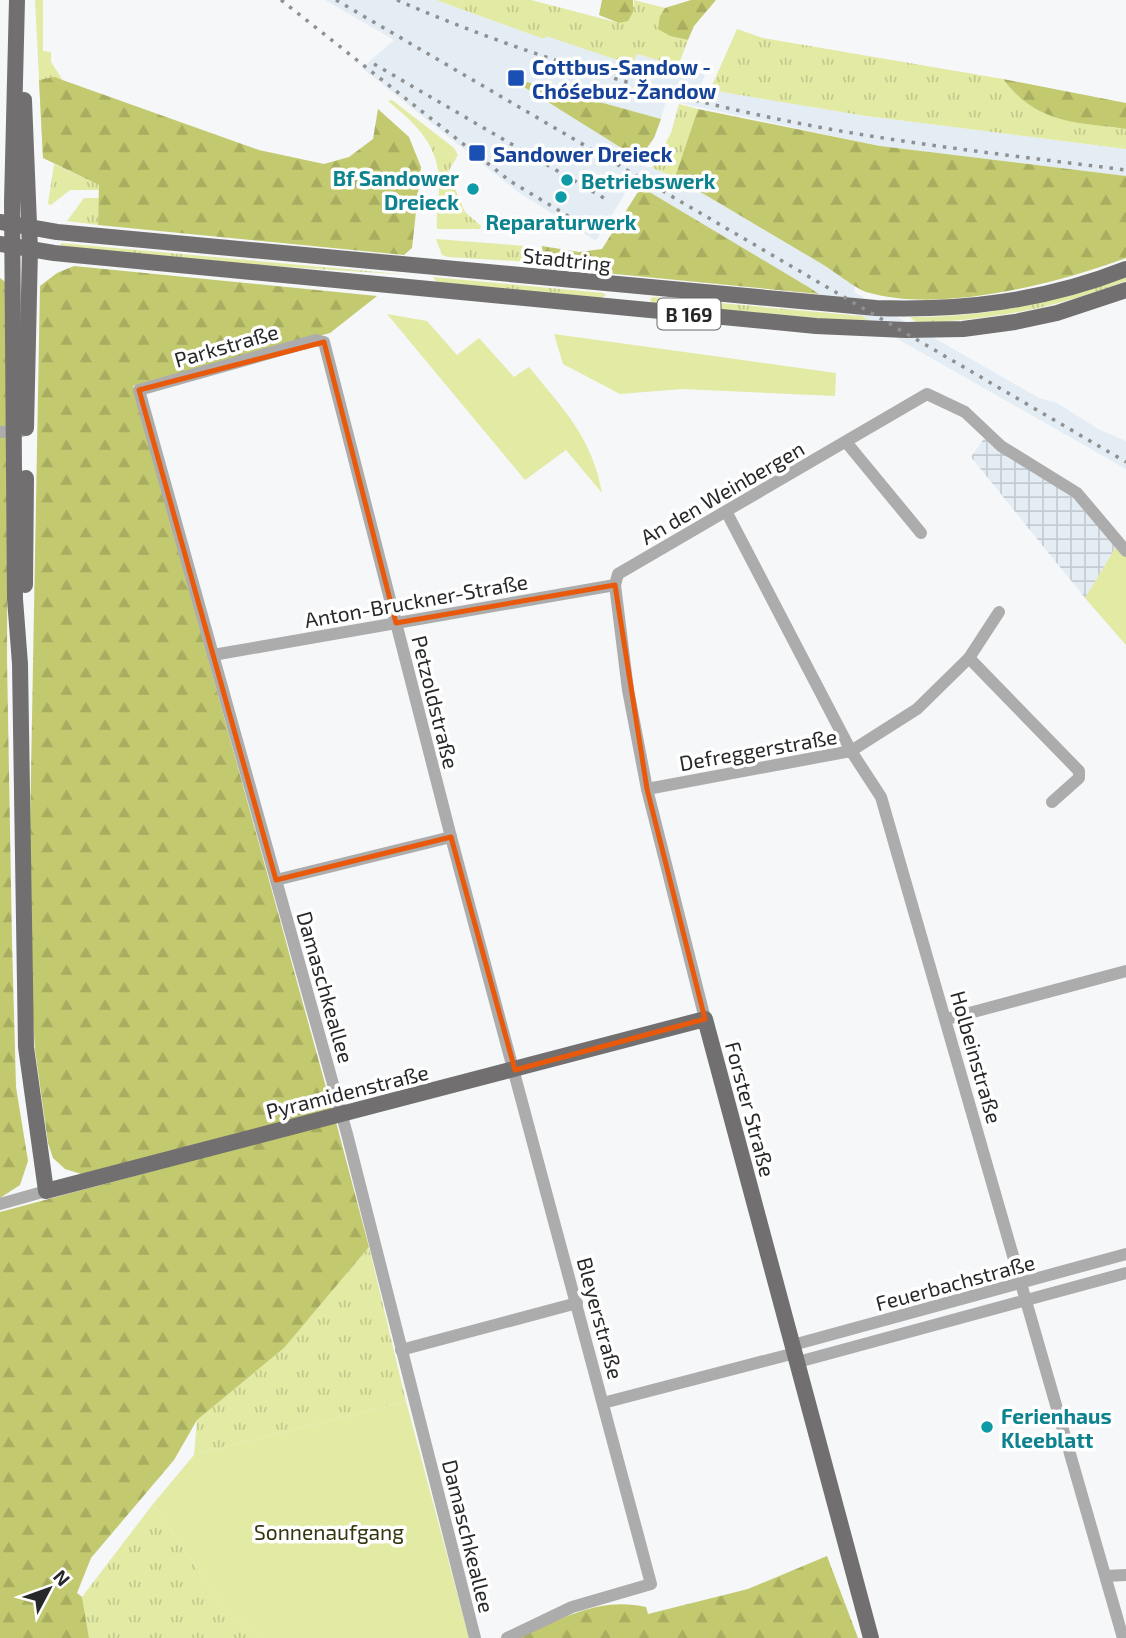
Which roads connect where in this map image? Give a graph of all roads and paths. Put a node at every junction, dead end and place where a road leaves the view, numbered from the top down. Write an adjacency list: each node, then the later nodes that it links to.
1 (18, 0): 2 (main road); 3 (main road)
2 (6, 223): 3 (main road, Stadtring / B 169); 4 (main road)
3 (30, 227): 5 (main road); 6 (main road, Stadtring / B 169)
4 (6, 245): 5 (main road, Stadtring / B 169); 10 (main road)
5 (30, 249): 7 (main road, Stadtring / B 169); 10 (main road)
6 (1126, 269)
7 (1126, 290)
8 (324, 342): 9 (street, Parkstraße); 17 (street, Petzoldstraße)
9 (139, 390): 18 (street, Damaschkeallee)
10 (14, 431): 30 (main road)
11 (846, 442): 12 (street, An den Weinbergen); 13 (street); 14 (street, An den Weinbergen)
12 (727, 513): 15 (street, An den Weinbergen); 20 (street, Holbeinstraße)
13 (921, 533)
14 (1126, 551)
15 (616, 580): 17 (street, Anton-Bruckner-Straße); 21 (street, Forster Straße)
16 (999, 612): 19 (street, Defreggerstraße)
17 (396, 622): 18 (street, Anton-Bruckner-Straße); 23 (street, Petzoldstraße)
18 (213, 655): 24 (street, Damaschkeallee)
19 (969, 659): 20 (street, Defreggerstraße); 22 (street)
20 (851, 751): 21 (street, Defreggerstraße); 26 (street, Holbeinstraße)
21 (648, 789): 27 (street, Forster Straße)
22 (1052, 802)
23 (452, 837): 24 (street); 28 (street, Petzoldstraße)
24 (276, 880): 29 (street, Damaschkeallee)
25 (1126, 971): 26 (street)
26 (947, 1018): 34 (street, Holbeinstraße)
27 (705, 1019): 28 (main road, Pyramidenstraße); 38 (main road, Forster Straße)
28 (515, 1070): 29 (main road, Pyramidenstraße); 36 (street, Bleyerstraße)
29 (341, 1114): 30 (main road, Pyramidenstraße); 37 (street, Damaschkeallee)
30 (46, 1191): 31 (street, Pyramidenstraße)
31 (0, 1204)
32 (1126, 1254): 34 (street, Feuerbachstraße)
33 (1126, 1273): 35 (street, Feuerbachstraße)
34 (1021, 1286): 35 (street, Holbeinstraße); 38 (street, Feuerbachstraße)
35 (1026, 1301): 38 (street, Feuerbachstraße); 42 (street, Holbeinstraße)
36 (577, 1303): 37 (street); 39 (street, Bleyerstraße)
37 (401, 1350): 43 (street, Damaschkeallee)
38 (795, 1354): 39 (street, Feuerbachstraße); 45 (main road, Forster Straße)
39 (603, 1403): 41 (street, Bleyerstraße)
40 (1126, 1575): 42 (street)
41 (650, 1576): 44 (street, Damaschkeallee)
42 (1106, 1576): 46 (street, Holbeinstraße)
43 (475, 1638)
44 (507, 1638)
45 (871, 1638)
46 (1123, 1638)

